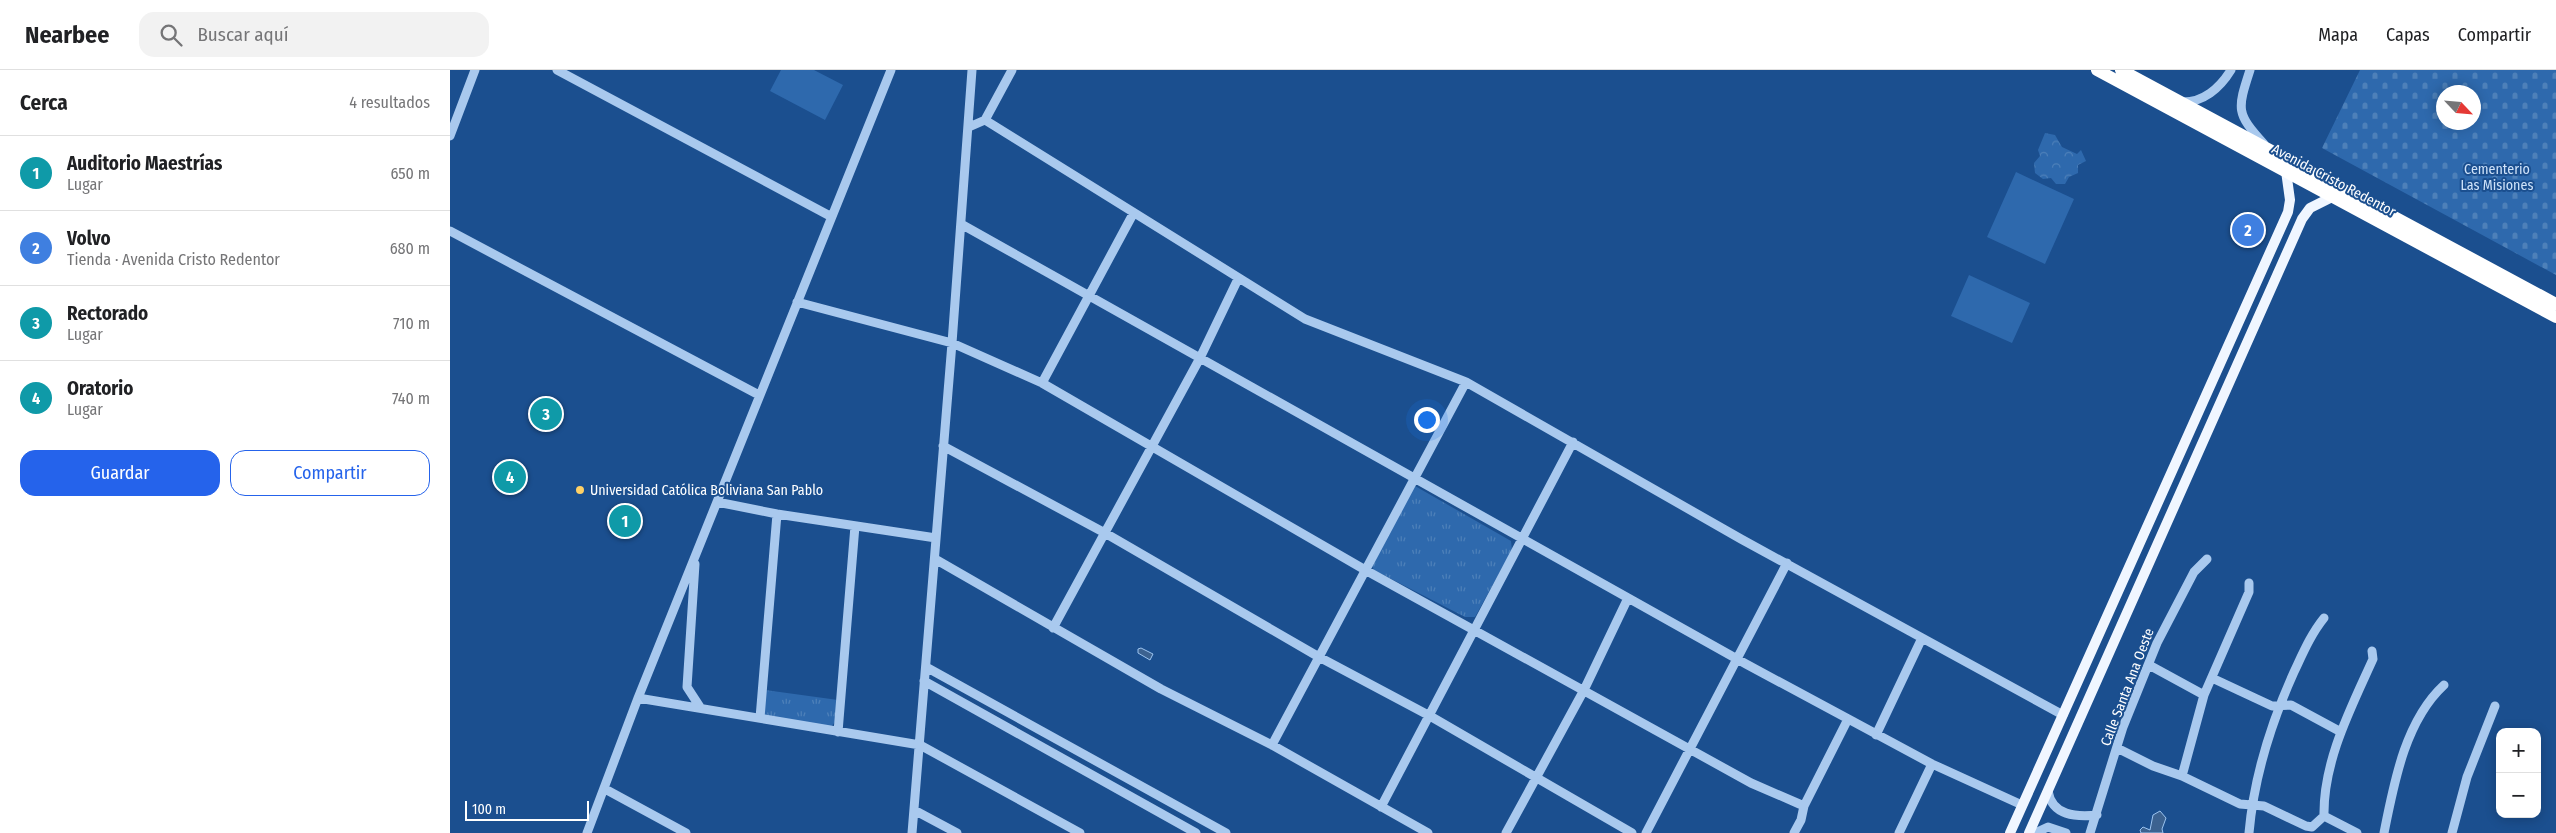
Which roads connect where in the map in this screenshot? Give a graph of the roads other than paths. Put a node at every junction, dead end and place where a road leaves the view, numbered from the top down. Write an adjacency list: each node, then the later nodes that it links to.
1 (475, 70): 13 (street)
2 (557, 70): 19 (street)
3 (891, 70): 19 (street)
4 (972, 70): 12 (street)
5 (1012, 70): 11 (street)
6 (2097, 70): 15 (highway, Avenida Cristo Redentor)
7 (2121, 70): 10 (highway, Avenida Cristo Redentor)
8 (2231, 70): 10 (street)
9 (2250, 70): 14 (street)
10 (2180, 102): 14 (highway, Avenida Cristo Redentor)
11 (985, 120): 12 (street); 18 (street)
12 (969, 127): 21 (street)
13 (450, 136)
14 (2267, 148): 26 (highway, Avenida Cristo Redentor)
15 (2286, 171): 16 (highway, Avenida Cristo Redentor); 17 (main road)
16 (2334, 196): 20 (main road); 27 (highway, Avenida Cristo Redentor)
17 (2288, 212): 20 (main road); 38 (main road)
18 (1133, 214): 23 (street); 24 (street)
19 (830, 216): 25 (street)
20 (2302, 219): 39 (main road)
21 (961, 224): 24 (street); 28 (street)
22 (450, 231): 32 (street)
23 (1238, 279): 29 (street); 30 (street)
24 (1090, 295): 29 (street); 31 (street)
25 (797, 302): 28 (street); 32 (street)
26 (2556, 304)
27 (2556, 317)
28 (952, 343): 31 (street); 34 (street)
29 (1200, 358): 35 (street); 36 (street)
30 (1466, 382): 33 (street); 36 (street)
31 (1042, 383): 35 (street)
32 (759, 395): 37 (street)
33 (1573, 442): 44 (street); 48 (street)
34 (943, 446): 42 (street); 43 (street)
35 (1151, 446): 42 (street); 49 (street)
36 (1416, 480): 44 (street); 49 (street)
37 (716, 502): 40 (street); 45 (street)
38 (2158, 504): 39 (main road); 70 (main road)
39 (2172, 509): 78 (main road)
40 (777, 514): 41 (street); 72 (street)
41 (855, 526): 43 (street); 75 (street)
42 (1104, 533): 53 (street); 57 (street)
43 (936, 538): 46 (street)
44 (1524, 538): 51 (street); 54 (street)
45 (696, 554): 66 (street); 69 (street)
46 (935, 559): 53 (street); 60 (street)
47 (2207, 559): 59 (street, Calle Santa Ana Oeste)
48 (1787, 563): 55 (street); 58 (street)
49 (1367, 571): 54 (street); 57 (street)
50 (2249, 582): 61 (street)
51 (1628, 598): 58 (street); 64 (street)
52 (2324, 618): 67 (street)
53 (1053, 628): 80 (street)
54 (1474, 629): 64 (street); 71 (street)
55 (1922, 638): 70 (street); 77 (street)
56 (2372, 650): 76 (street)
57 (1318, 657): 71 (street); 80 (street)
58 (1738, 659): 73 (street); 82 (street)
59 (2148, 665): 65 (street); 81 (street, Calle Santa Ana Oeste)
60 (926, 667): 62 (street); 101 (street)
61 (2212, 678): 65 (street); 67 (street)
62 (924, 681): 79 (street); 100 (street)
63 (2444, 685): 115 (street)
64 (1584, 690): 82 (street); 85 (street)
65 (2204, 695): 84 (street)
66 (638, 698): 69 (street); 86 (street)
67 (2279, 704): 76 (street); 90 (street)
68 (2495, 706): 116 (street)
69 (700, 707): 72 (street)
70 (2063, 715): 74 (main road)
71 (1430, 716): 85 (street); 91 (street)
72 (760, 718): 75 (street)
73 (1848, 718): 77 (street); 89 (street)
74 (2057, 727): 78 (main road); 88 (main road)
75 (838, 732): 79 (street)
76 (2340, 732): 94 (street)
77 (1876, 735): 83 (street)
78 (2073, 735): 87 (main road)
79 (920, 745): 92 (street); 99 (street)
80 (1272, 745): 91 (street)
81 (2117, 748): 84 (street); 93 (street, Calle Santa Ana Oeste)
82 (1689, 749): 89 (street); 105 (street)
83 (1932, 764): 88 (street); 107 (street)
84 (2182, 776): 90 (street)
85 (1536, 779): 103 (street); 104 (street)
86 (605, 789): 95 (street); 96 (street)
87 (2048, 791): 93 (street); 109 (main road)
88 (2022, 805): 108 (main road)
89 (1804, 806): 106 (street)
90 (2251, 806): 94 (street); 113 (street)
91 (1381, 807): 102 (street)
92 (914, 810): 97 (street); 98 (street)
93 (2097, 815): 112 (street, Calle Santa Ana Oeste)
94 (2324, 816): 114 (street)
95 (587, 833)
96 (686, 833)
97 (912, 833)
98 (957, 833)
99 (1080, 833)
100 (1196, 833)
101 (1226, 833)
102 (1428, 833)
103 (1506, 833)
104 (1632, 833)
105 (1646, 833)
106 (1794, 833)
107 (1900, 833)
108 (2010, 833)
109 (2029, 833)
110 (2035, 833): 111 (street)
111 (2066, 833)
112 (2090, 833)
113 (2249, 833)
114 (2357, 833)
115 (2384, 833)
116 (2452, 833)

